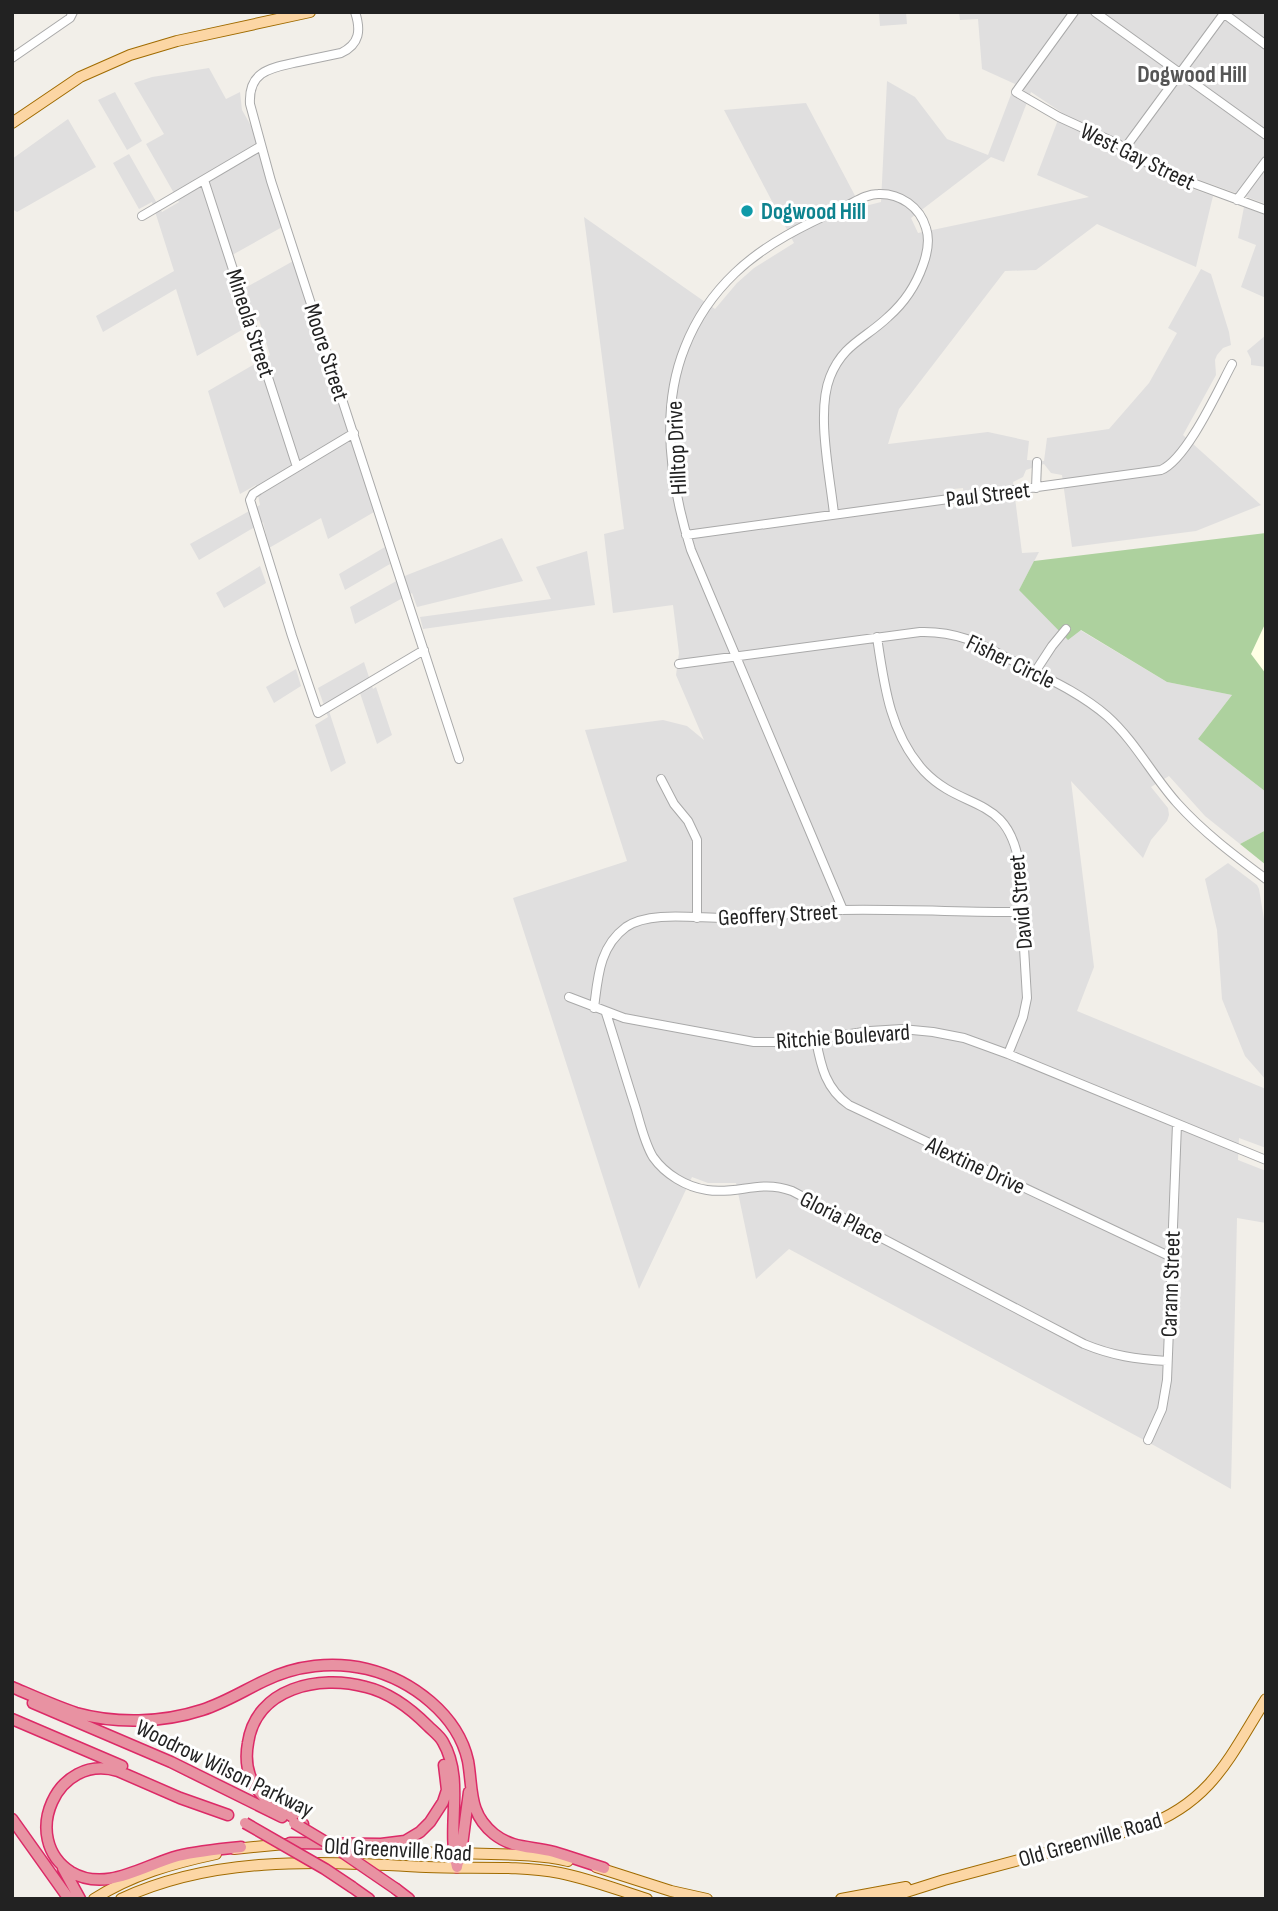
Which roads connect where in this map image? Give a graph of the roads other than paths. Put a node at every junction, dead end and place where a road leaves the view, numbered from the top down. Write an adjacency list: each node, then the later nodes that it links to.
1 (73, 12): 8 (street)
2 (310, 12): 10 (main road)
3 (355, 12): 12 (street, Moore Street)
4 (1074, 12): 13 (street, West Gay Street)
5 (1095, 12): 9 (street)
6 (1224, 13): 7 (street); 9 (street)
7 (1266, 45)
8 (12, 58)
9 (1179, 74): 11 (street); 13 (street)
10 (12, 123)
11 (1266, 135)
12 (261, 146): 15 (street); 20 (street, Moore Street)
13 (1125, 148): 16 (street, West Gay Street)
14 (1266, 161): 16 (street)
15 (204, 180): 18 (street); 22 (street, Mineola Street)
16 (1237, 200): 17 (street, West Gay Street)
17 (1266, 210)
18 (142, 216)
19 (1232, 364): 23 (street, Paul Street)
20 (354, 433): 22 (street); 28 (street, Moore Street)
21 (1037, 462): 23 (street)
22 (297, 467): 28 (street)
23 (1037, 488): 24 (street, Paul Street)
24 (834, 514): 25 (street, Paul Street); 25 (street, Hilltop Drive)
25 (686, 535): 29 (street, Hilltop Drive)
26 (1066, 629): 31 (street)
27 (877, 637): 29 (street, Fisher Circle); 31 (street, Fisher Circle); 36 (street, David Street)
28 (424, 650): 32 (street, Moore Street)
29 (736, 657): 30 (street, Fisher Circle); 35 (street, Hilltop Drive)
30 (679, 664)
31 (1035, 672): 34 (street, Fisher Circle)
32 (459, 759)
33 (661, 779): 37 (street)
34 (1266, 879)
35 (843, 910): 36 (street, Geoffery Street); 37 (street, Geoffery Street)
36 (1022, 912): 42 (street, David Street)
37 (697, 918): 39 (street, Geoffery Street)
38 (569, 997): 39 (street, Ritchie Boulevard)
39 (594, 1008): 40 (street, Ritchie Boulevard)
40 (606, 1013): 41 (street, Ritchie Boulevard); 46 (street, Gloria Place)
41 (816, 1041): 42 (street, Ritchie Boulevard); 45 (street, Alextine Drive)
42 (1008, 1054): 43 (street, Ritchie Boulevard)
43 (1177, 1124): 44 (street, Ritchie Boulevard); 45 (street, Carann Street)
44 (1266, 1160)
45 (1171, 1257): 46 (street, Carann Street)
46 (1167, 1361): 47 (street, Carann Street)
47 (1148, 1440)
48 (12, 1687): 53 (highway)
49 (12, 1694): 56 (highway, Woodrow Wilson Parkway)
50 (1266, 1699): 63 (main road, Old Greenville Road)
51 (12, 1719): 54 (highway, Woodrow Wilson Parkway)
52 (421, 1719): 56 (highway); 57 (highway); 59 (highway)
53 (470, 1786): 59 (highway); 62 (highway)
54 (228, 1815): 60 (highway); 68 (highway, Woodrow Wilson Parkway, bridge)
55 (12, 1819): 64 (highway)
56 (299, 1824): 69 (highway, bridge)
57 (290, 1843): 58 (main road, Old Greenville Road); 59 (main road, Old Greenville Road)
58 (241, 1847): 60 (highway); 66 (main road, Old Greenville Road)
59 (457, 1853): 61 (highway); 62 (main road, Old Greenville Road)
60 (58, 1860): 65 (highway)
61 (457, 1867): 67 (main road, Old Greenville Road); 70 (main road, Old Greenville Road)
62 (604, 1868): 71 (main road, Old Greenville Road)
63 (944, 1880): 72 (main road, Old Greenville Road); 73 (main road, Old Greenville Road)
64 (69, 1899)
65 (80, 1899)
66 (94, 1899)
67 (121, 1899)
68 (369, 1899)
69 (409, 1899)
70 (647, 1899)
71 (706, 1899)
72 (842, 1899)
73 (884, 1899)

